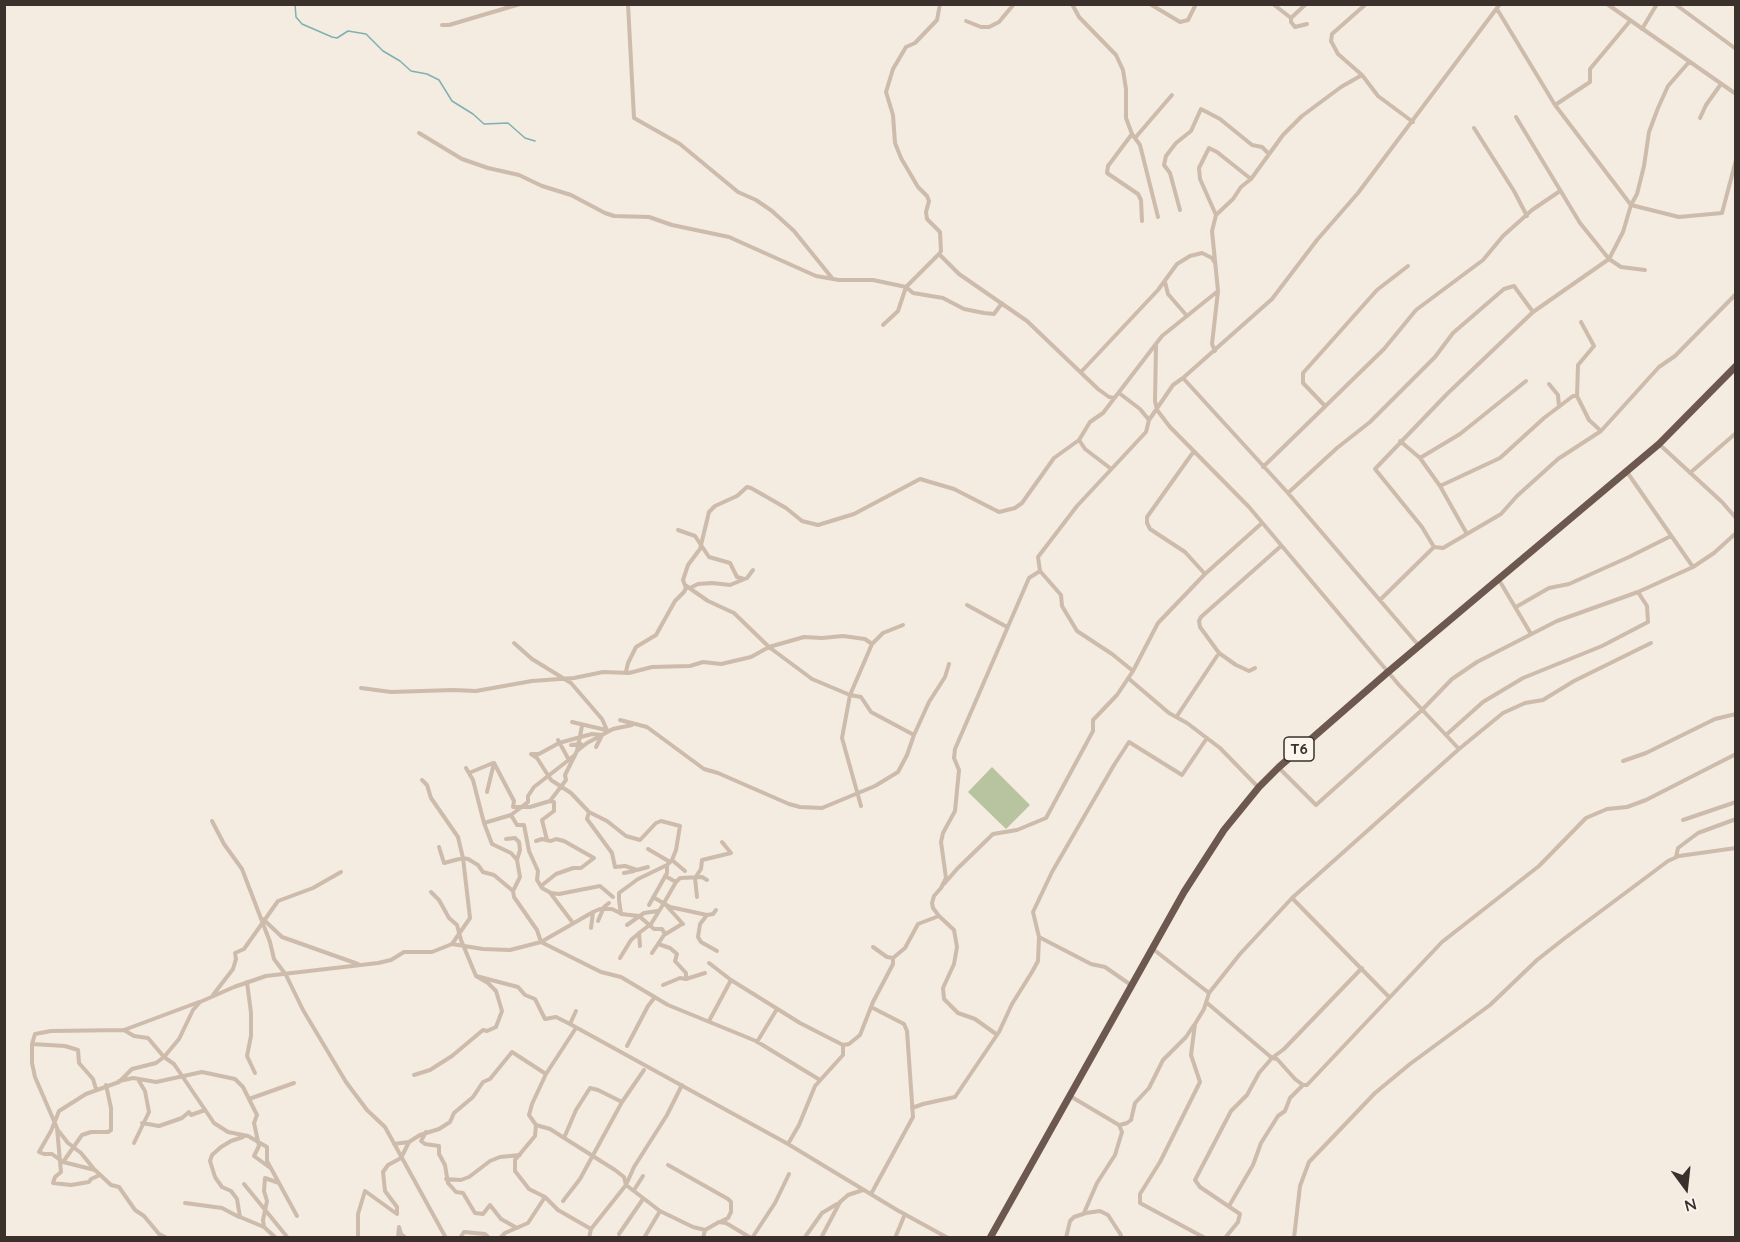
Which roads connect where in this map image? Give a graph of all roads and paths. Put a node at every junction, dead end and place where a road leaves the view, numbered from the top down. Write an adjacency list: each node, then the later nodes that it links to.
1 (520, 4): 19 (street)
2 (628, 4): 49 (street)
3 (940, 4): 44 (street)
4 (1014, 4): 16 (street)
5 (1072, 4): 33 (street)
6 (1150, 4): 7 (street)
7 (1196, 4)
8 (1273, 4): 15 (street)
9 (1306, 4): 15 (street)
10 (1366, 4): 23 (street)
11 (1606, 4): 17 (street)
12 (1657, 4): 20 (street)
13 (1677, 5): 21 (street)
14 (1498, 7): 27 (street); 30 (street)
15 (1291, 18): 18 (street)
16 (966, 21)
17 (1630, 21): 20 (street); 27 (street)
18 (1307, 24)
19 (442, 25)
20 (1642, 29): 22 (street)
21 (1736, 49)
22 (1689, 62): 24 (street); 38 (street)
23 (1362, 75): 30 (street); 34 (street)
24 (1720, 84): 25 (street); 29 (street)
25 (1736, 94)
26 (1172, 95): 33 (street)
27 (1555, 105): 38 (street)
28 (1516, 117): 37 (street)
29 (1700, 118)
30 (1413, 122): 60 (street)
31 (1474, 128): 41 (street)
32 (419, 133): 49 (street)
33 (1133, 136): 42 (street); 43 (street)
34 (1269, 154): 36 (street); 39 (street)
35 (1736, 160): 38 (street)
36 (1251, 179): 40 (street); 40 (street)
37 (1560, 191): 41 (street); 45 (street)
38 (1631, 205): 45 (street)
39 (1180, 210)
40 (1216, 215): 46 (street)
41 (1527, 216): 69 (street)
42 (1158, 217)
43 (1142, 220)
44 (939, 254): 51 (street); 54 (street)
45 (1609, 259): 48 (street); 55 (street)
46 (1216, 264): 50 (street); 52 (street)
47 (1408, 267): 69 (street)
48 (1646, 270)
49 (832, 279): 51 (street)
50 (1165, 281): 56 (street); 62 (street)
51 (906, 287): 54 (street); 58 (street)
52 (1218, 291): 56 (street); 60 (street)
53 (1736, 294): 73 (street)
54 (1002, 303): 62 (street)
55 (1533, 312): 76 (street); 85 (street)
56 (1187, 316): 59 (street)
57 (1581, 322): 67 (street)
58 (883, 325)
59 (1156, 346): 66 (street); 71 (street)
60 (1215, 351): 63 (street)
61 (1734, 370): 77 (highway, T6)
62 (1082, 372): 68 (street)
63 (1183, 378): 71 (street); 80 (street)
64 (1526, 381): 79 (street)
65 (1549, 384): 70 (street)
66 (1119, 393): 68 (street); 72 (street)
67 (1576, 396): 70 (street); 73 (street)
68 (1114, 398): 75 (street)
69 (1325, 406): 80 (street)
70 (1559, 407): 84 (street)
71 (1157, 410): 72 (street); 78 (street)
72 (1149, 420): 81 (street)
73 (1601, 431): 90 (street)
74 (1736, 433): 83 (street)
75 (1079, 440): 81 (street); 92 (street)
76 (1400, 441): 79 (street); 94 (street)
77 (1659, 444): 82 (highway, T6); 83 (street)
78 (1194, 451): 87 (street); 98 (street)
79 (1419, 458): 84 (street)
80 (1263, 467): 85 (street)
81 (1110, 468): 97 (street)
82 (1627, 472): 91 (street); 100 (highway, T6)
83 (1690, 473): 86 (street)
84 (1440, 486): 90 (street)
85 (1288, 493): 104 (street)
86 (1736, 518)
87 (1262, 523): 93 (street); 98 (street)
88 (678, 530): 92 (street)
89 (1736, 533): 95 (street)
90 (1467, 534): 94 (street)
91 (1671, 536): 95 (street); 106 (street)
92 (701, 545): 99 (street); 101 (street)
93 (1281, 546): 115 (street); 120 (street)
94 (1434, 547): 104 (street)
95 (1692, 567): 103 (street)
96 (753, 570): 99 (street)
97 (1040, 571): 108 (street); 118 (street)
98 (1205, 574): 118 (street)
99 (744, 579): 102 (street)
100 (1499, 579): 106 (street); 114 (highway, T6)
101 (685, 584): 102 (street); 119 (street)
102 (690, 588): 113 (street)
103 (1638, 592): 109 (street); 135 (street)
104 (1380, 600): 114 (street)
105 (967, 605): 108 (street)
106 (1516, 607): 109 (street)
107 (903, 625): 112 (street)
108 (1007, 627): 191 (street)
109 (1530, 634): 125 (street)
110 (514, 643): 122 (street)
111 (1651, 643): 143 (street)
112 (872, 644): 113 (street); 124 (street)
113 (769, 647): 119 (street); 124 (street)
114 (1420, 647): 120 (highway, T6)
115 (1219, 652): 117 (street); 127 (street)
116 (949, 664): 134 (street)
117 (1255, 668)
118 (1133, 671): 121 (street)
119 (626, 672): 122 (street)
120 (1389, 672): 125 (street); 149 (highway, T6)
121 (1128, 678): 127 (street); 191 (street)
122 (567, 679): 123 (street); 132 (street)
123 (362, 688)
124 (850, 695): 134 (street); 157 (street)
125 (1422, 710): 135 (street); 149 (street)
126 (1736, 714): 147 (street)
127 (1177, 716): 137 (street)
128 (620, 720): 130 (street)
129 (572, 722): 131 (street)
130 (636, 725): 132 (street); 157 (street)
131 (582, 726): 132 (street); 136 (street)
132 (610, 730): 133 (street)
133 (602, 735): 136 (street); 141 (street); 142 (street)
134 (914, 735): 157 (street)
135 (1446, 735): 143 (street)
136 (580, 737): 138 (street); 139 (street)
137 (1207, 738): 155 (street); 219 (street)
138 (558, 741): 146 (street); 152 (street)
139 (579, 744): 140 (street); 141 (street); 144 (street)
140 (571, 745)
141 (585, 745): 144 (street)
142 (596, 747)
143 (1459, 749): 198 (street)
144 (576, 753): 146 (street)
145 (1736, 754): 245 (street)
146 (570, 761): 152 (street); 154 (street)
147 (1623, 761)
148 (494, 763): 151 (street); 156 (street); 161 (street)
149 (1279, 767): 155 (highway, T6)
150 (466, 768): 151 (street)
151 (469, 773): 167 (street)
152 (549, 777): 154 (street); 161 (street)
153 (422, 780): 178 (street)
154 (562, 786): 158 (street); 162 (street)
155 (1259, 787): 226 (highway, T6)
156 (487, 792)
157 (858, 794): 160 (street)
158 (550, 801): 161 (street); 171 (street)
159 (1736, 802): 165 (street)
160 (861, 806)
161 (520, 808): 163 (street)
162 (589, 812): 180 (street); 182 (street)
163 (511, 815): 167 (street); 168 (street)
164 (1736, 819): 177 (street)
165 (1683, 820)
166 (212, 821): 210 (street)
167 (484, 823): 179 (street)
168 (517, 825): 170 (street); 190 (street)
169 (506, 839): 170 (street)
170 (517, 840): 179 (street)
171 (547, 840): 172 (street); 190 (street)
172 (536, 841)
173 (722, 842): 187 (street)
174 (439, 847): 178 (street)
175 (1736, 848): 177 (street)
176 (648, 849): 180 (street)
177 (1676, 857): 353 (street)
178 (463, 858): 192 (street); 218 (street)
179 (517, 860): 192 (street)
180 (670, 862): 183 (street); 186 (street); 206 (street)
181 (648, 867): 182 (street)
182 (638, 870): 185 (street)
183 (685, 871)
184 (341, 873): 210 (street)
185 (624, 873)
186 (665, 876): 189 (street); 196 (street)
187 (695, 878): 188 (street); 189 (street); 197 (street)
188 (708, 880)
189 (676, 882): 200 (street)
190 (540, 886): 194 (street)
191 (941, 888): 209 (street)
192 (513, 891): 220 (street)
193 (431, 892): 218 (street)
194 (551, 893): 195 (street); 212 (street)
195 (613, 897)
196 (653, 897): 200 (street); 201 (street)
197 (697, 897)
198 (1292, 898): 233 (street); 242 (street)
199 (609, 903): 202 (street)
200 (664, 903): 204 (street); 207 (street); 217 (street)
201 (649, 906)
202 (604, 909): 205 (street); 206 (street); 211 (street)
203 (716, 910): 207 (street)
204 (659, 911): 208 (street); 213 (street)
205 (593, 912): 212 (street); 215 (street)
206 (621, 914): 208 (street)
207 (706, 915): 227 (street)
208 (639, 916): 213 (street); 214 (street)
209 (939, 916): 230 (street); 256 (street)
210 (263, 921): 232 (street); 235 (street); 243 (street)
211 (598, 921)
212 (573, 923): 220 (street)
213 (651, 924): 216 (street); 217 (street)
214 (627, 925)
215 (591, 928)
216 (639, 933): 223 (street); 229 (street)
217 (665, 934): 222 (street)
218 (460, 935): 221 (street); 224 (street)
219 (1039, 937): 241 (street); 256 (street)
220 (541, 942): 224 (street); 244 (street)
221 (452, 944): 224 (street); 232 (street)
222 (658, 944): 228 (street); 237 (street)
223 (640, 946)
224 (464, 947): 236 (street)
225 (873, 947): 230 (street)
226 (1152, 949): 241 (highway, T6); 242 (street)
227 (717, 951)
228 (652, 953)
229 (620, 958)
230 (893, 958): 248 (street)
231 (709, 963): 238 (street)
232 (358, 964): 235 (street)
233 (1362, 968): 245 (street); 262 (street)
234 (705, 973): 237 (street)
235 (286, 975): 239 (street); 292 (street)
236 (476, 975): 252 (street); 266 (street)
237 (686, 979): 240 (street)
238 (731, 980): 249 (street); 251 (street)
239 (247, 982): 243 (street); 264 (street)
240 (663, 985)
241 (1131, 985): 276 (highway, T6)
242 (1209, 993): 247 (street)
243 (211, 997): 246 (street)
244 (655, 997): 251 (street); 260 (street)
245 (1389, 998): 274 (street)
246 (200, 1002): 255 (street); 261 (street)
247 (1205, 1002): 253 (street); 262 (street)
248 (871, 1007): 259 (street); 279 (street)
249 (777, 1009): 257 (street); 259 (street)
250 (576, 1011): 252 (street)
251 (709, 1021): 257 (street)
252 (570, 1024): 254 (street)
253 (1195, 1024): 284 (street); 351 (street)
254 (576, 1028): 265 (street); 273 (street)
255 (124, 1030): 258 (street); 261 (street)
256 (996, 1034): 279 (street)
257 (757, 1042): 269 (street)
258 (32, 1044): 275 (street); 281 (street)
259 (843, 1045): 269 (street)
260 (627, 1046)
261 (164, 1057): 267 (street); 270 (street)
262 (1272, 1058): 274 (street); 317 (street)
263 (644, 1070): 278 (street)
264 (255, 1073)
265 (546, 1074): 283 (street); 286 (street)
266 (414, 1075)
267 (182, 1076): 268 (street); 277 (street); 280 (street)
268 (139, 1080): 270 (street); 282 (street)
269 (820, 1080): 293 (street)
270 (119, 1082): 272 (street)
271 (294, 1083): 277 (street)
272 (106, 1085): 275 (street); 294 (street)
273 (682, 1085): 293 (street); 308 (street)
274 (1303, 1085): 317 (street)
275 (96, 1089): 281 (street)
276 (1070, 1096): 284 (street); 348 (highway, T6)
277 (249, 1100): 289 (street)
278 (622, 1102): 288 (street); 296 (street)
279 (912, 1108): 311 (street)
280 (205, 1110): 282 (street); 287 (street)
281 (55, 1122): 285 (street); 298 (street)
282 (142, 1123): 291 (street)
283 (536, 1125): 288 (street); 295 (street)
284 (1119, 1125): 320 (street)
285 (57, 1128): 294 (street); 298 (street)
286 (426, 1132): 290 (street); 305 (street)
287 (248, 1136): 289 (street); 323 (street)
288 (564, 1138): 296 (street)
289 (258, 1142): 300 (street); 300 (street)
290 (409, 1142): 292 (street); 297 (street)
291 (134, 1143)
292 (394, 1144): 297 (street)
293 (788, 1144): 310 (street)
294 (72, 1147): 298 (street); 301 (street)
295 (521, 1155): 305 (street); 312 (street)
296 (592, 1156): 308 (street); 314 (street)
297 (401, 1158): 334 (street); 337 (street)
298 (61, 1161): 301 (street); 303 (street)
299 (668, 1165): 324 (street)
300 (272, 1168): 307 (street)
301 (95, 1170): 303 (street)
302 (789, 1174): 344 (street)
303 (100, 1175): 331 (street)
304 (643, 1176): 309 (street)
305 (446, 1179): 326 (street)
306 (244, 1184): 318 (street)
307 (280, 1184): 318 (street); 322 (street)
308 (626, 1185): 309 (street); 327 (street)
309 (634, 1190): 313 (street)
310 (864, 1190): 311 (street); 315 (street)
311 (871, 1194): 321 (street)
312 (545, 1197): 326 (street); 327 (street)
313 (643, 1199): 319 (street); 329 (street)
314 (563, 1201)
315 (840, 1202): 330 (street); 345 (street)
316 (185, 1203): 323 (street)
317 (1229, 1206): 352 (street)
318 (265, 1210): 325 (street); 333 (street)
319 (660, 1211): 328 (street); 342 (street)
320 (1084, 1213): 349 (street); 350 (street)
321 (905, 1214): 346 (street); 347 (street)
322 (297, 1216)
323 (240, 1217): 325 (street)
324 (719, 1222): 328 (street); 344 (street)
325 (264, 1227): 332 (street)
326 (517, 1228): 340 (street)
327 (591, 1229): 341 (street)
328 (705, 1230): 343 (street)
329 (619, 1234)
330 (805, 1237)
331 (167, 1238)
332 (276, 1238)
333 (288, 1238)
334 (358, 1238)
335 (398, 1238): 336 (street)
336 (406, 1238)
337 (446, 1238)
338 (460, 1238): 339 (street)
339 (489, 1238)
340 (500, 1238)
341 (589, 1238)
342 (644, 1238)
343 (704, 1238)
344 (752, 1238)
345 (821, 1238)
346 (895, 1238)
347 (948, 1238)
348 (990, 1238)
349 (1066, 1238)
350 (1120, 1238)
351 (1205, 1238)
352 (1225, 1238)
353 (1294, 1238)

